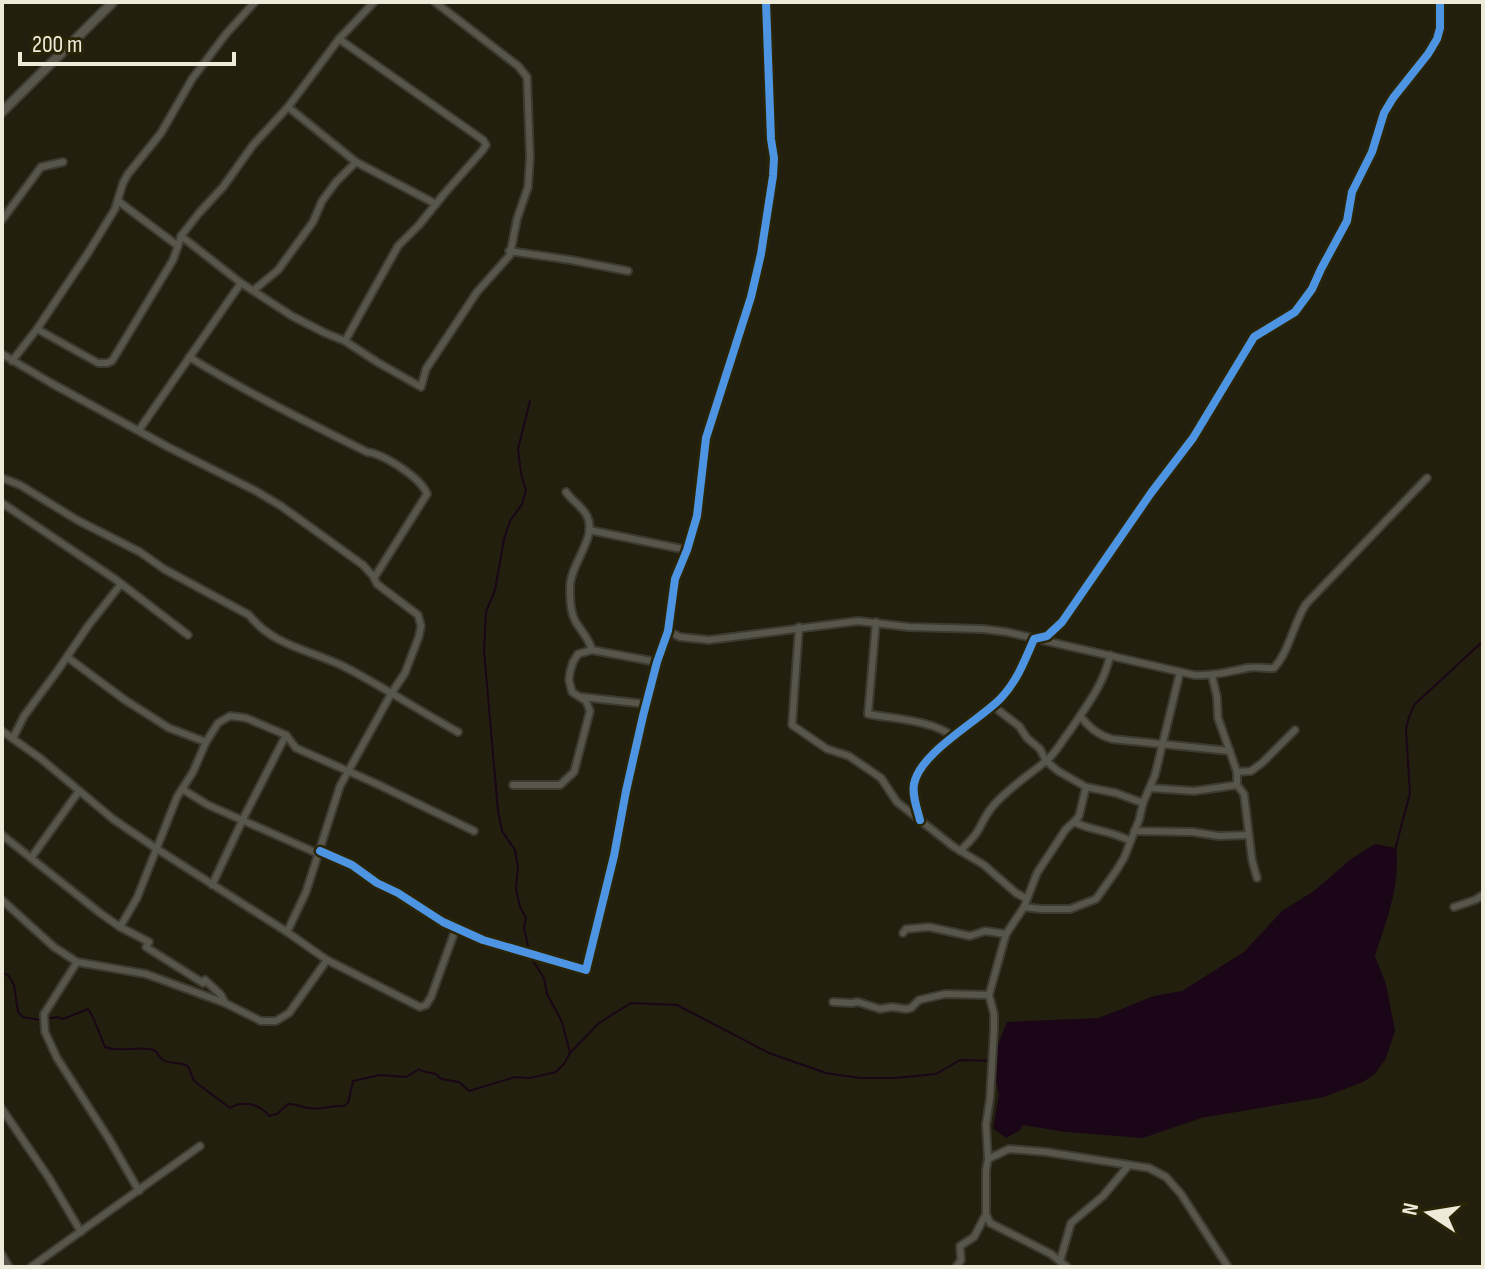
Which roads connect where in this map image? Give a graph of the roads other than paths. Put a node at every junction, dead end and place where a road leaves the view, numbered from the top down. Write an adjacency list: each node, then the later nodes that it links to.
1 (113, 2): 9 (street)
2 (255, 2): 12 (street)
3 (374, 2): 7 (street)
4 (435, 2): 17 (street)
5 (766, 2): 32 (street)
6 (1440, 2): 39 (street)
7 (339, 39): 8 (street); 13 (street)
8 (288, 107): 11 (street); 15 (street)
9 (2, 112)
10 (63, 162): 14 (street)
11 (356, 162): 13 (street); 20 (street)
12 (118, 201): 16 (street); 21 (street)
13 (436, 204): 22 (street)
14 (2, 220)
15 (181, 236): 16 (street); 19 (street)
16 (178, 246): 21 (street)
17 (509, 251): 18 (street); 22 (street)
18 (628, 271)
19 (241, 283): 20 (street); 24 (street)
20 (254, 290): 22 (street)
21 (37, 329): 25 (street)
22 (345, 341)
23 (2, 354): 25 (street)
24 (189, 357): 26 (street); 33 (street)
25 (12, 361): 26 (street)
26 (139, 430): 33 (street)
27 (2, 478): 46 (street)
28 (1427, 478): 45 (street)
29 (566, 492): 31 (street)
30 (2, 503): 34 (street)
31 (589, 530): 32 (street); 40 (street)
32 (687, 550): 37 (street)
33 (374, 578): 46 (street)
34 (121, 584): 38 (street); 42 (street)
35 (876, 622): 36 (street); 39 (street); 55 (street)
36 (799, 627): 37 (street); 71 (street)
37 (668, 631): 43 (street)
38 (188, 635)
39 (1034, 639): 41 (street); 49 (street)
40 (592, 650): 43 (street); 47 (street)
41 (1110, 655): 44 (street); 50 (street)
42 (67, 657): 56 (street); 57 (street)
43 (657, 662): 48 (street)
44 (1180, 672): 45 (street); 58 (street)
45 (1212, 676): 59 (street)
46 (391, 694): 53 (street); 61 (street)
47 (582, 697): 48 (street); 63 (street)
48 (646, 704): 89 (street)
49 (993, 706): 55 (street); 60 (street)
50 (1080, 716): 58 (street); 60 (street)
51 (1295, 730): 62 (street)
52 (2, 731): 56 (street)
53 (458, 732)
54 (286, 735): 57 (street); 61 (street); 70 (street)
55 (952, 736): 71 (street)
56 (13, 738): 68 (street)
57 (206, 742): 67 (street)
58 (1162, 746): 59 (street); 66 (street)
59 (1230, 751): 62 (street)
60 (1046, 761): 65 (street); 79 (street)
61 (348, 771): 73 (street); 80 (street)
62 (1237, 772): 64 (street)
63 (513, 785)
64 (1237, 785): 66 (street); 76 (street)
65 (1086, 787): 69 (street); 72 (street)
66 (1151, 788): 69 (street)
67 (182, 789): 70 (street); 78 (street)
68 (79, 791): 78 (street); 81 (street)
69 (1143, 803): 74 (street)
70 (242, 820): 80 (street); 83 (street)
71 (920, 820): 79 (street)
72 (1074, 822): 77 (street); 86 (street)
73 (474, 831)
74 (1134, 831): 76 (street); 77 (street)
75 (2, 835): 81 (street)
76 (1249, 835): 82 (street)
77 (1130, 841): 86 (street)
78 (157, 849): 83 (street); 88 (street)
79 (960, 851): 86 (street)
80 (320, 852): 89 (street); 90 (street)
81 (31, 858): 88 (street)
82 (1257, 878)
83 (212, 885): 90 (street)
84 (1483, 895): 87 (street)
85 (2, 900): 94 (street)
86 (1025, 903): 92 (street)
87 (1454, 907)
88 (120, 927): 97 (street)
89 (456, 928): 93 (street)
90 (287, 932): 93 (street)
91 (903, 933): 92 (street)
92 (1006, 934): 95 (street)
93 (327, 960): 97 (street)
94 (77, 962): 97 (street); 102 (street)
95 (989, 995): 96 (street); 100 (street)
96 (833, 1002)
97 (225, 1003)
98 (2, 1109): 104 (street)
99 (200, 1146): 102 (street)
100 (988, 1159): 101 (street); 103 (street)
101 (1129, 1165): 106 (street); 111 (street)
102 (139, 1191): 104 (street)
103 (986, 1214): 106 (street); 109 (street)
104 (81, 1232): 108 (street)
105 (2, 1255): 107 (street)
106 (1060, 1261): 110 (street)
107 (9, 1267)
108 (31, 1267)
109 (956, 1267)
110 (1067, 1267)
111 (1228, 1267)

